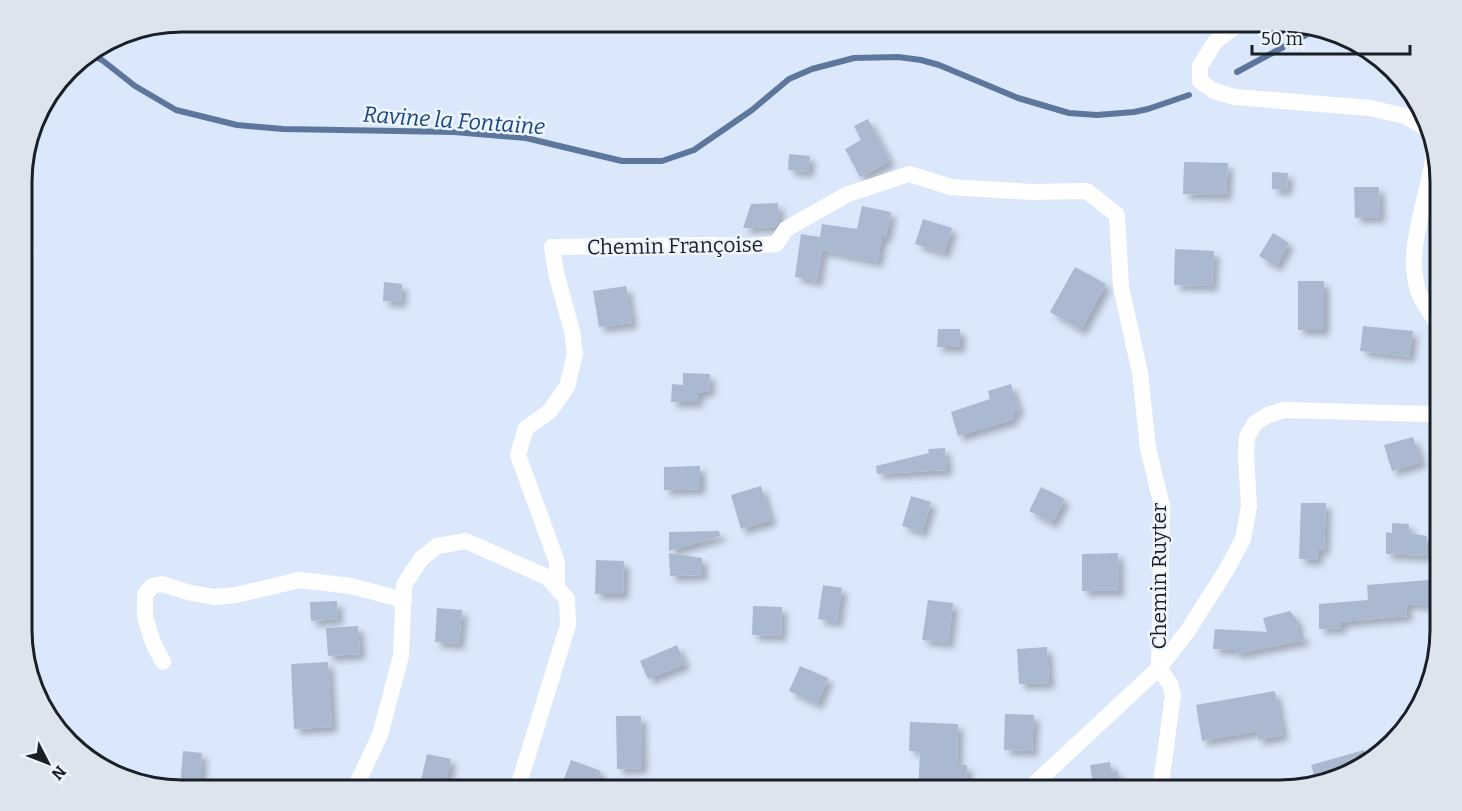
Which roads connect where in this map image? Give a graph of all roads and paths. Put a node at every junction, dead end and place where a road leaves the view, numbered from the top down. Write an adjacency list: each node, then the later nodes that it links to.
1 (1228, 32): 2 (street)
2 (1419, 124)
3 (1430, 180): 4 (street)
4 (1430, 312)
5 (1430, 413): 10 (street)
6 (1148, 448): 7 (street, Chemin Françoise); 10 (street, Chemin Ruyter)
7 (557, 587): 8 (street); 14 (street)
8 (404, 600): 9 (street); 13 (street)
9 (163, 662)
10 (1159, 669): 11 (street); 12 (street)
11 (1040, 779)
12 (1162, 779)
13 (359, 780)
14 (520, 780)

